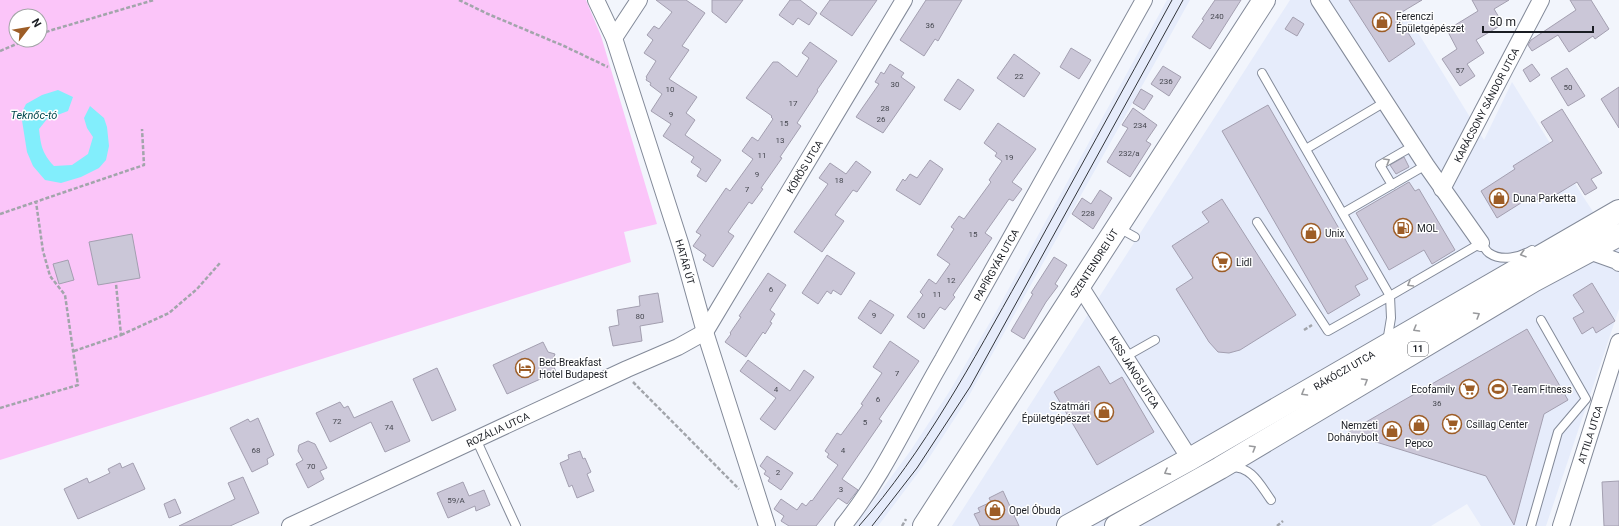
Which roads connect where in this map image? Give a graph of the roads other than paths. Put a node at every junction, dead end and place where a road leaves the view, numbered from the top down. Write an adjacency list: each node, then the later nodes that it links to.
1 (596, 0): 8 (street, HATÁR ÚT)
2 (639, 0): 8 (street)
3 (904, 0): 29 (street, KÖRÖS UTCA)
4 (1144, 0): 41 (street, PAPÍRGYÁR UTCA)
5 (1264, 0): 26 (main road, SZENTENDREI ÚT)
6 (1319, 0): 10 (street)
7 (1541, 0): 15 (street, KARÁCSONY SÁNDOR UTCA)
8 (614, 38): 29 (street, HATÁR ÚT)
9 (1262, 73): 12 (lane)
10 (1385, 102): 11 (street); 12 (lane)
11 (1413, 146): 13 (street); 14 (lane, one-way to 11)
12 (1306, 149): 17 (lane)
13 (1426, 165): 14 (lane); 15 (street)
14 (1392, 185): 17 (lane)
15 (1442, 189): 22 (street)
16 (1619, 211): 19 (main road, RÁKÓCZI UTCA / 11)
17 (1343, 213): 27 (lane)
18 (1257, 222): 27 (lane)
19 (1597, 223): 20 (lane); 21 (street); 32 (main road, RÁKÓCZI UTCA / 11, one-way to 32)
20 (1566, 231)
21 (1619, 235): 24 (main road, RÁKÓCZI UTCA / 11)
22 (1481, 243): 23 (lane, one-way to 22); 27 (lane, one-way to 27)
23 (1540, 246)
24 (1589, 251): 25 (street); 36 (main road, RÁKÓCZI UTCA / 11, one-way to 24)
25 (1619, 263)
26 (1080, 286): 33 (street, KISS JÁNOS UTCA); 42 (main road, SZENTENDREI ÚT)
27 (1390, 296): 32 (lane)
28 (1541, 320): 45 (lane)
29 (705, 332): 34 (street, ROZÁLIA UTCA); 40 (street, HATÁR ÚT)
30 (1155, 340): 33 (lane)
31 (1619, 342): 46 (street, ATTILA UTCA)
32 (1386, 346): 35 (main road, RÁKÓCZI UTCA / 11, one-way to 35)
33 (1125, 357): 35 (street, KISS JÁNOS UTCA)
34 (476, 439): 38 (street, ROZÁLIA UTCA); 39 (lane)
35 (1190, 459): 43 (main road, RÁKÓCZI UTCA / 11, one-way to 43)
36 (1220, 468): 37 (lane); 44 (main road, RÁKÓCZI UTCA / 11)
37 (1271, 500)
38 (290, 526)
39 (516, 526)
40 (767, 526)
41 (843, 526)
42 (924, 526)
43 (1068, 526)
44 (1116, 526)
45 (1531, 526)
46 (1561, 526)

